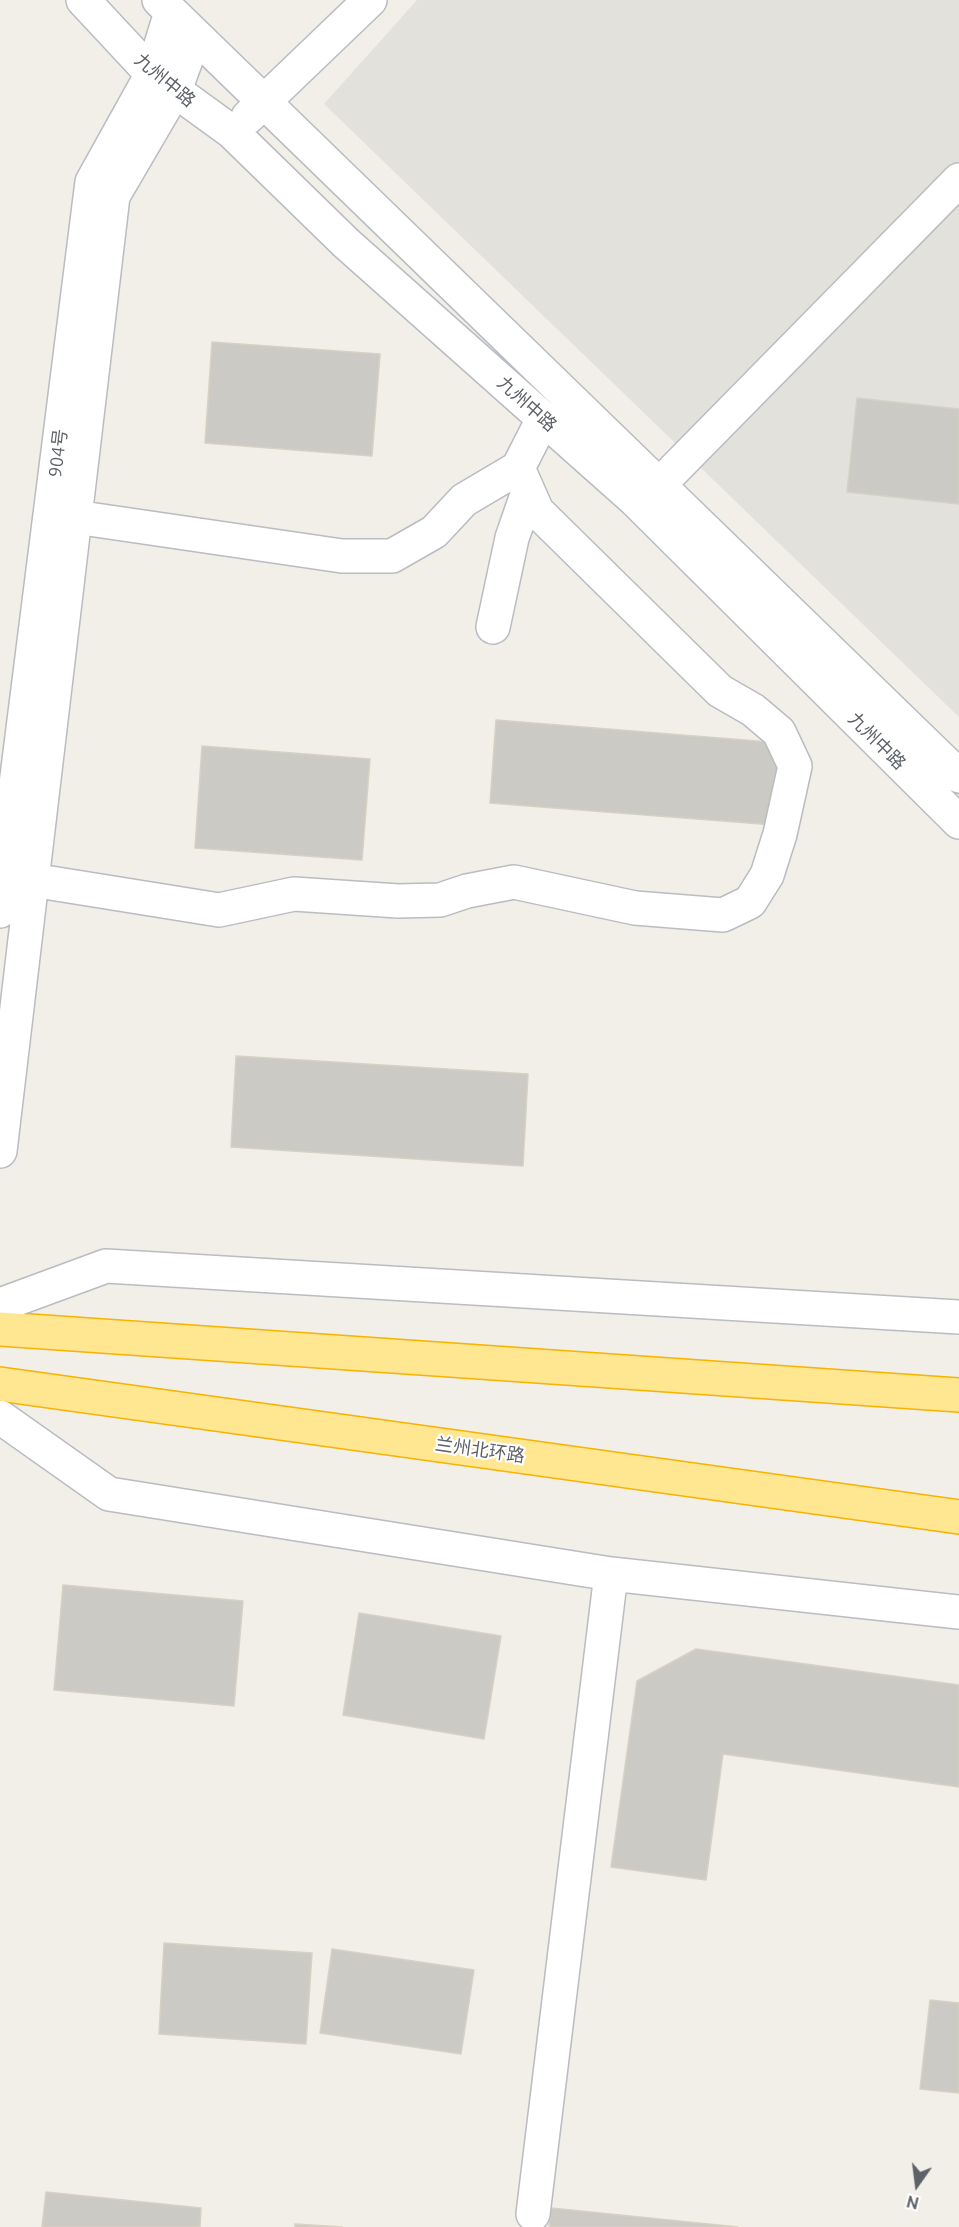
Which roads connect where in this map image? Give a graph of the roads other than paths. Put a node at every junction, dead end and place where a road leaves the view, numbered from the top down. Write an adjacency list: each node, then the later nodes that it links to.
1 (83, 0): 5 (street, 九州中路)
2 (370, 0): 6 (street)
3 (165, 6): 4 (street); 5 (street, 904号)
4 (195, 35): 5 (street); 6 (street)
5 (163, 82): 7 (street, 九州中路); 12 (street); 17 (street, 904号)
6 (264, 102): 7 (street); 11 (street)
7 (232, 132): 9 (street, 九州中路)
8 (959, 180): 11 (street)
9 (543, 419): 10 (street); 15 (street, 九州中路)
10 (523, 480): 12 (street); 13 (street); 16 (street)
11 (659, 485): 14 (street)
12 (75, 517): 16 (street)
13 (493, 627)
14 (959, 776)
15 (959, 822)
16 (32, 880): 18 (street)
17 (0, 911)
18 (0, 1151)
19 (0, 1305): 20 (street)
20 (959, 1317)
21 (0, 1329): 23 (highway)
22 (0, 1384): 25 (highway, 兰州北环路)
23 (959, 1395)
24 (0, 1418): 26 (street)
25 (959, 1517)
26 (611, 1574): 27 (street); 28 (street)
27 (959, 1612)
28 (533, 2214)

